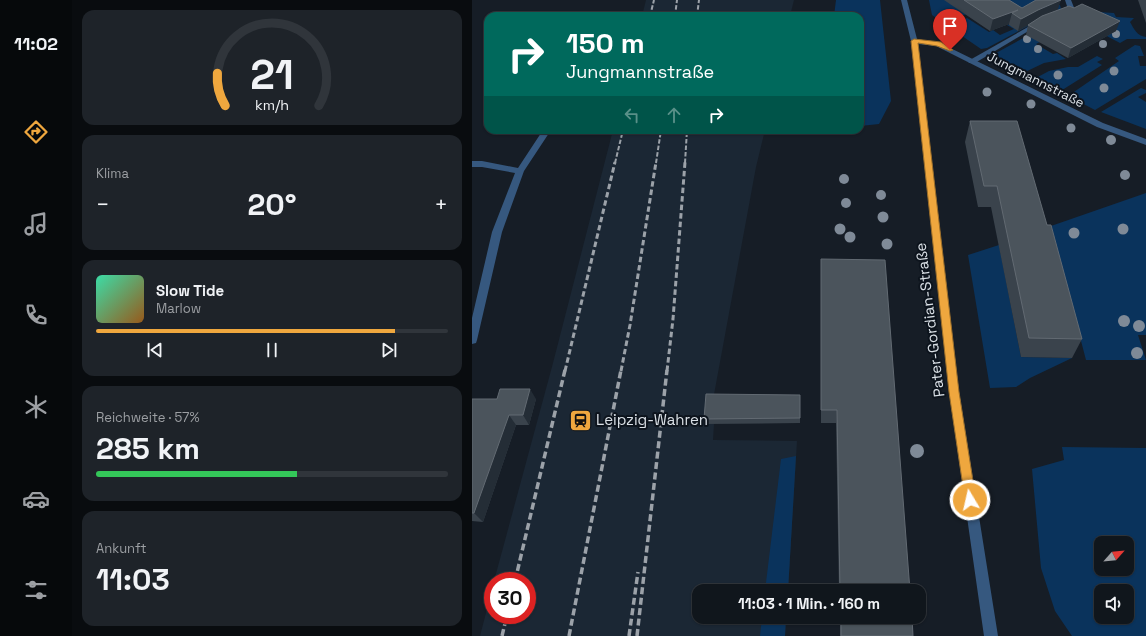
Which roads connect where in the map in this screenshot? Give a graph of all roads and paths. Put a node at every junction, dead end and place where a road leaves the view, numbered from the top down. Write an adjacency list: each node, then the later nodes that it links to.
1 (904, 0): 5 (street, Pater-Gordian-Straße)
2 (1068, 0): 3 (street)
3 (1056, 16)
4 (1044, 21): 6 (street)
5 (914, 41): 6 (street, Jungmannstraße); 12 (street, Pater-Gordian-Straße)
6 (972, 61): 8 (street, Jungmannstraße)
7 (543, 134): 10 (street)
8 (1146, 142)
9 (472, 164): 10 (street)
10 (520, 171): 11 (street)
11 (472, 340)
12 (991, 636)

